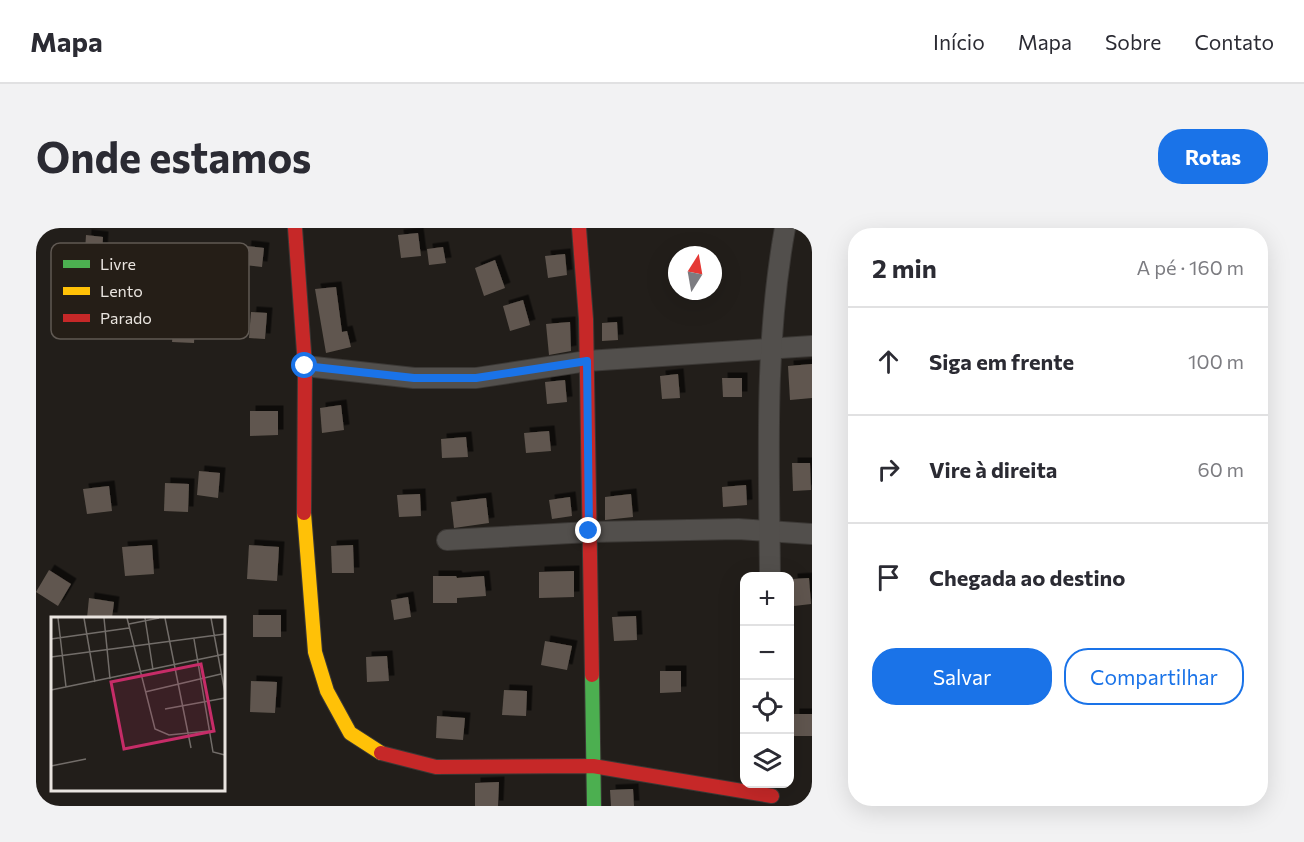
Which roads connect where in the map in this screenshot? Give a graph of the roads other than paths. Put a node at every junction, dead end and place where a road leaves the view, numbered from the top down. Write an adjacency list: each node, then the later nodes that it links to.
1 (295, 228): 7 (street)
2 (579, 228): 6 (street)
3 (785, 228): 5 (street)
4 (812, 346): 5 (street)
5 (770, 349): 6 (street); 9 (street)
6 (587, 361): 7 (street); 8 (street)
7 (305, 366): 13 (street)
8 (589, 531): 9 (street); 11 (street); 13 (street)
9 (770, 531): 10 (street); 12 (street)
10 (812, 534)
11 (447, 540)
12 (770, 572)
13 (593, 766): 14 (street); 15 (street)
14 (772, 795)
15 (594, 806)

